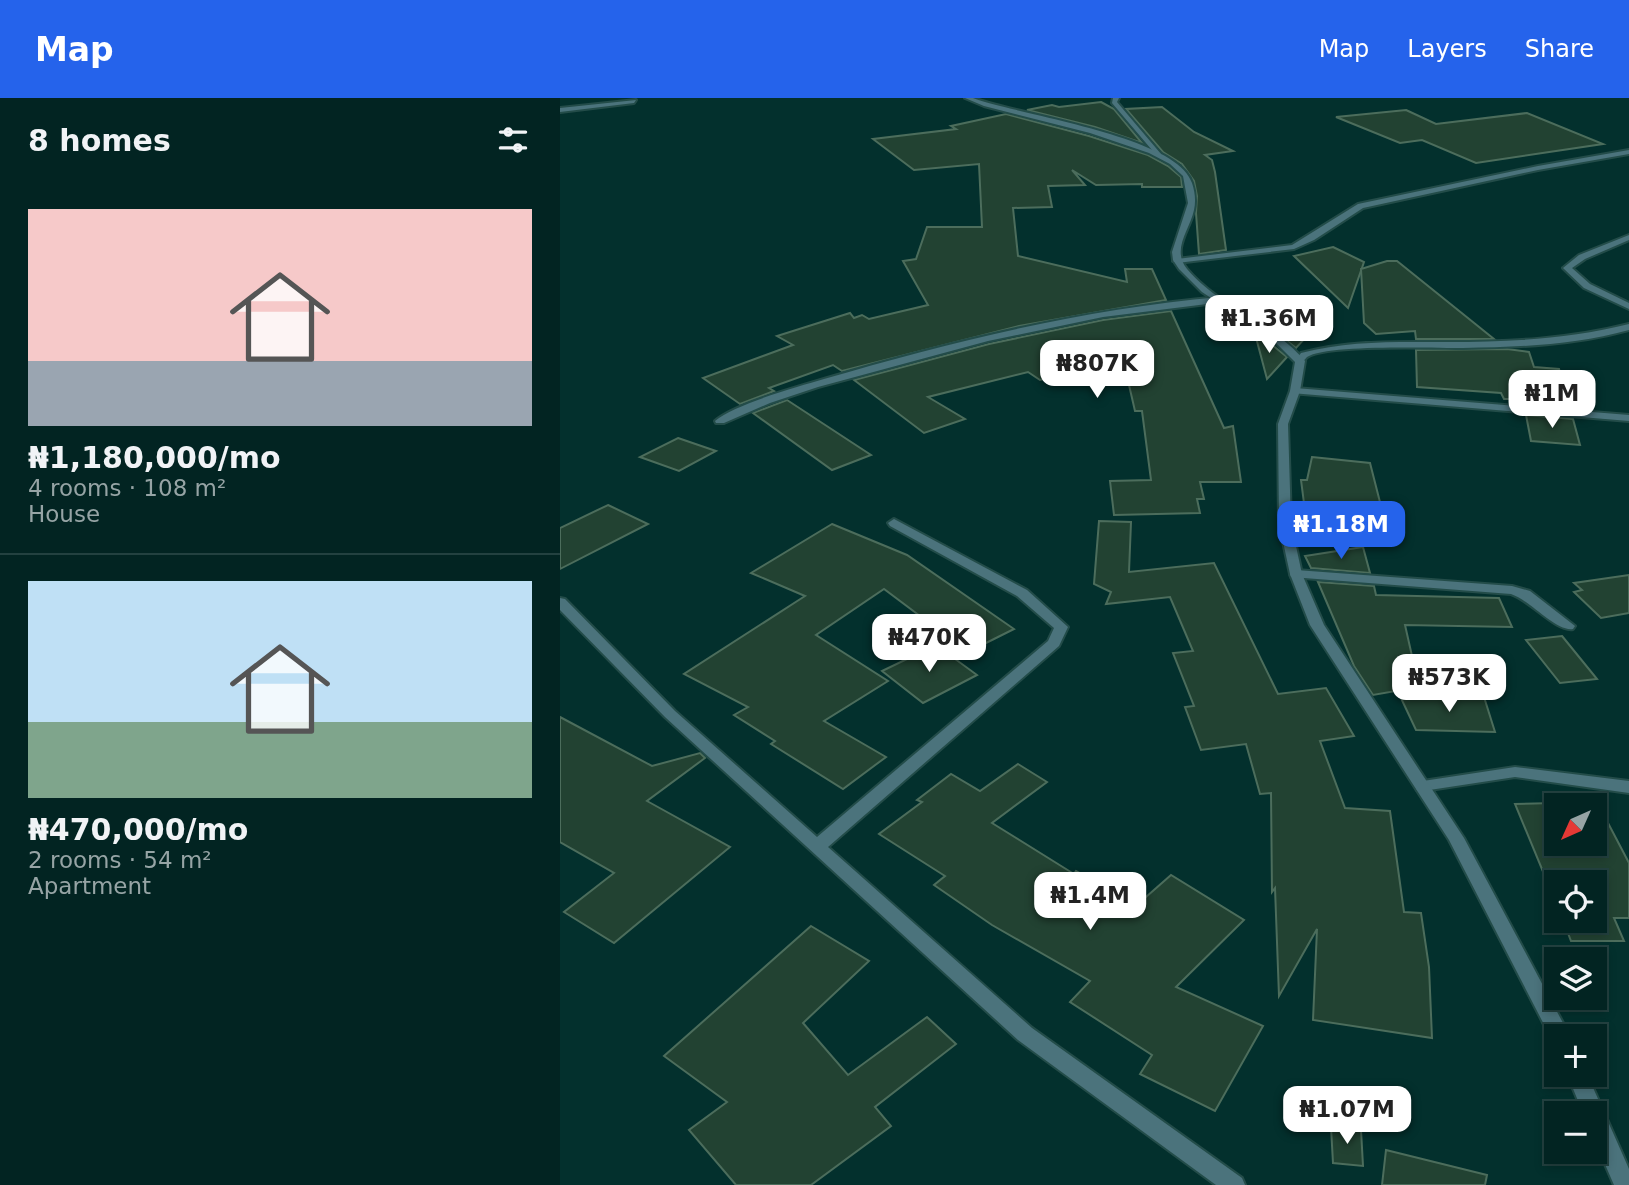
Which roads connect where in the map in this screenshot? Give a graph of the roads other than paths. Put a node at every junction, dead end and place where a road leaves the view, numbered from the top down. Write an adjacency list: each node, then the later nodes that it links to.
1 (968, 98): 6 (street)
2 (1116, 98): 6 (street)
3 (634, 101): 4 (street)
4 (560, 110)
5 (1629, 152): 8 (street)
6 (1159, 155): 8 (street)
7 (1629, 237): 10 (street)
8 (1177, 261): 9 (street)
9 (1220, 300): 12 (street); 15 (street)
10 (1629, 306)
11 (1629, 327): 12 (street)
12 (1300, 361): 13 (street)
13 (1295, 391): 14 (street); 17 (street)
14 (1629, 418)
15 (720, 421)
16 (894, 523): 22 (street)
17 (1296, 574): 19 (street); 20 (street)
18 (560, 602): 22 (street)
19 (1568, 626)
20 (1423, 786): 21 (street); 23 (street)
21 (1629, 787)
22 (817, 847): 25 (street)
23 (1554, 1024)
24 (1607, 1143): 26 (street)
25 (1234, 1185)
26 (1625, 1185)

